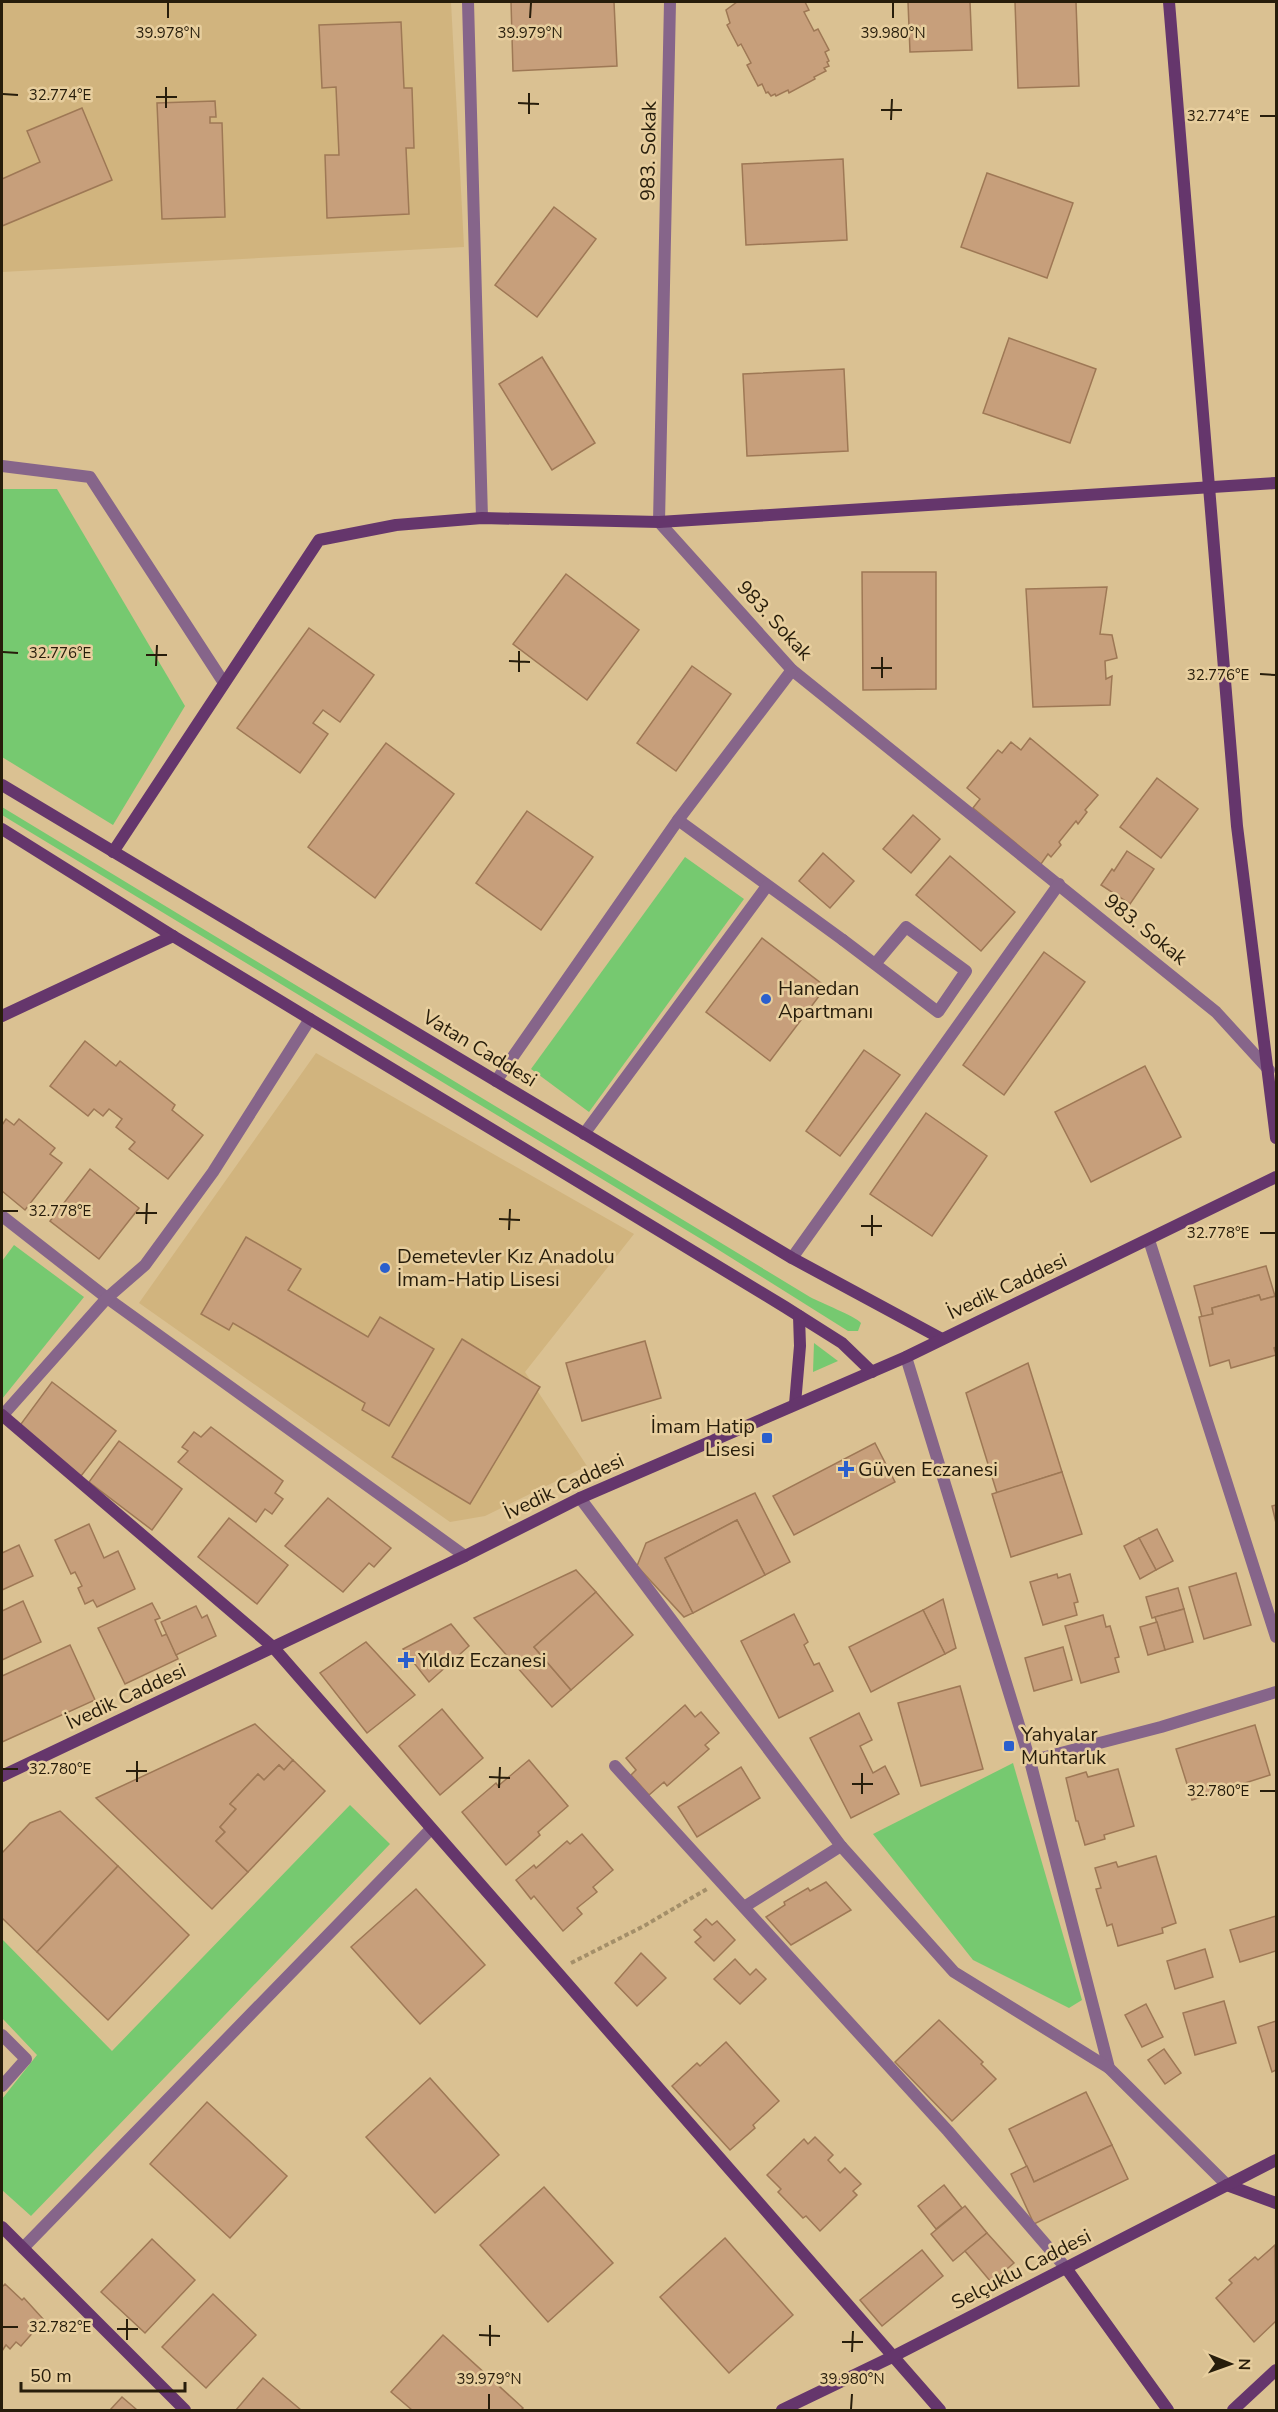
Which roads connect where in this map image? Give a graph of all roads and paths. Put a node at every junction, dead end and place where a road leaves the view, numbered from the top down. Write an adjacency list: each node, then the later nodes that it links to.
1 (468, 2): 7 (street)
2 (670, 2): 8 (street, 983. Sokak)
3 (1169, 2): 6 (street)
4 (2, 466): 10 (street)
5 (1276, 483): 6 (street)
6 (1210, 489): 8 (street); 21 (street)
7 (482, 519): 8 (street); 10 (street)
8 (659, 522): 9 (street, 983. Sokak)
9 (792, 670): 12 (street); 15 (street, 983. Sokak)
10 (224, 683): 14 (street)
11 (2, 785): 14 (street, Vatan Caddesi)
12 (678, 820): 16 (street); 22 (street)
13 (2, 829): 17 (street)
14 (113, 852): 22 (street, Vatan Caddesi)
15 (1059, 884): 21 (street, 983. Sokak); 28 (street)
16 (767, 886): 18 (street); 23 (street)
17 (173, 936): 19 (street); 20 (street)
18 (875, 964): 18 (street)
19 (2, 1016)
20 (310, 1019): 29 (street); 30 (street)
21 (1269, 1070): 24 (street)
22 (496, 1081): 23 (street, Vatan Caddesi)
23 (584, 1134): 28 (street, Vatan Caddesi)
24 (1276, 1138)
25 (1276, 1177): 27 (street, İvedik Caddesi)
26 (2, 1216): 29 (street)
27 (1149, 1240): 31 (street, İvedik Caddesi); 38 (street)
28 (792, 1258): 31 (street, Vatan Caddesi)
29 (107, 1298): 35 (street); 37 (street)
30 (799, 1316): 33 (street); 34 (street)
31 (942, 1339): 32 (street, İvedik Caddesi)
32 (906, 1357): 33 (street, İvedik Caddesi); 41 (street)
33 (872, 1372): 34 (street, İvedik Caddesi)
34 (795, 1404): 36 (street, İvedik Caddesi)
35 (2, 1416): 39 (street)
36 (580, 1498): 37 (street, İvedik Caddesi); 45 (street)
37 (465, 1556): 39 (street, İvedik Caddesi)
38 (1276, 1637)
39 (273, 1647): 43 (street, İvedik Caddesi); 44 (street)
40 (1276, 1692): 41 (street)
41 (1030, 1761): 50 (street)
42 (615, 1766): 46 (street)
43 (2, 1776)
44 (431, 1829): 48 (street); 56 (street)
45 (841, 1846): 47 (street); 50 (street)
46 (720, 1881): 47 (street); 48 (path)
47 (744, 1907): 57 (street)
48 (556, 1972): 58 (street)
49 (2, 2035): 51 (street)
50 (1109, 2068): 53 (street)
51 (2, 2086)
52 (1276, 2160): 53 (street, Selçuklu Caddesi)
53 (1227, 2185): 54 (street); 57 (street, Selçuklu Caddesi)
54 (1276, 2203)
55 (2, 2227): 56 (street)
56 (23, 2248): 60 (street)
57 (1066, 2268): 58 (street, Selçuklu Caddesi); 63 (street)
58 (892, 2357): 61 (street, Selçuklu Caddesi); 62 (street)
59 (1276, 2370): 64 (street)
60 (185, 2410)
61 (782, 2410)
62 (940, 2410)
63 (1168, 2410)
64 (1233, 2410)

